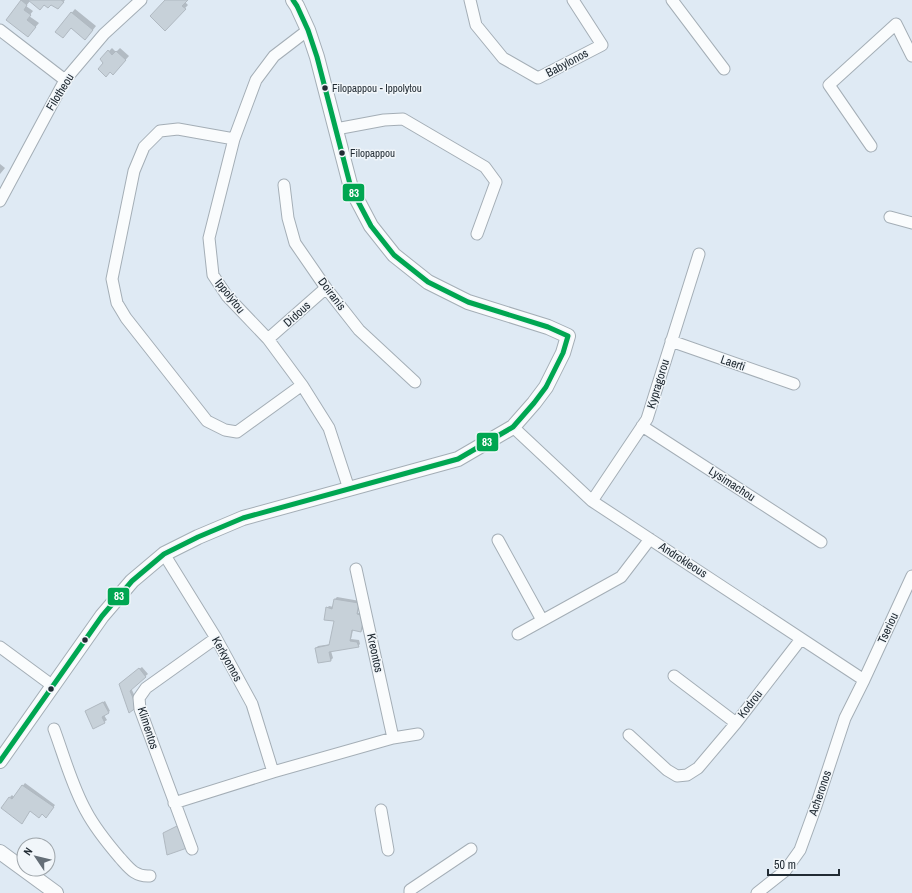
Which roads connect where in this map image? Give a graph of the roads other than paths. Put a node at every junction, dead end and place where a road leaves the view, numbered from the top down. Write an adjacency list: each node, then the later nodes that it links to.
1 (141, 0): 10 (street, Filotheou)
2 (293, 0): 7 (street)
3 (470, 0): 4 (street, Babylonos)
4 (573, 0)
5 (678, 2): 9 (street)
6 (0, 30): 10 (street)
7 (308, 30): 11 (street); 12 (street, Ippolytou)
8 (912, 56): 13 (street)
9 (724, 69)
10 (65, 80): 15 (street, Filotheou)
11 (336, 129): 18 (street); 27 (street)
12 (234, 139): 21 (street, Ippolytou); 25 (street)
13 (871, 146)
14 (284, 185): 20 (street, Doiranis)
15 (0, 201)
16 (890, 217): 17 (street)
17 (912, 223)
18 (477, 234)
19 (699, 254): 22 (street, Kypragorou)
20 (326, 288): 21 (street, Didous); 23 (street, Doiranis)
21 (268, 339): 25 (street, Ippolytou)
22 (671, 341): 24 (street, Laerti); 26 (street, Kypragorou)
23 (415, 382)
24 (794, 384)
25 (302, 385): 28 (street, Ippolytou)
26 (642, 426): 29 (street, Kypragorou); 32 (street, Lysimachou)
27 (513, 427): 28 (street); 29 (street, Androkleous)
28 (349, 489): 33 (street)
29 (592, 501): 30 (street, Androkleous)
30 (650, 539): 36 (street); 39 (street, Androkleous)
31 (498, 540): 36 (street)
32 (821, 542)
33 (164, 554): 38 (street, Kerkyomos); 43 (street)
34 (356, 569): 48 (street, Kreontos)
35 (912, 576): 42 (street, Tseriou)
36 (542, 620): 37 (street)
37 (518, 634)
38 (216, 638): 50 (street, Kerkyomos); 51 (street, Klimentos)
39 (801, 639): 42 (street, Androkleous); 44 (street, Kodrou)
40 (0, 647): 43 (street)
41 (674, 676): 44 (street)
42 (864, 680): 60 (street, Acheronos)
43 (53, 686): 49 (street)
44 (736, 722): 47 (street, Kodrou)
45 (54, 729): 57 (street)
46 (418, 734): 48 (street)
47 (629, 735)
48 (393, 738): 50 (street)
49 (0, 761)
50 (273, 772): 51 (street)
51 (174, 803): 53 (street, Klimentos)
52 (381, 810): 55 (street)
53 (192, 849)
54 (471, 849): 59 (street)
55 (388, 850)
56 (0, 852): 58 (street)
57 (150, 876)
58 (56, 893)
59 (410, 893)
60 (757, 893)

